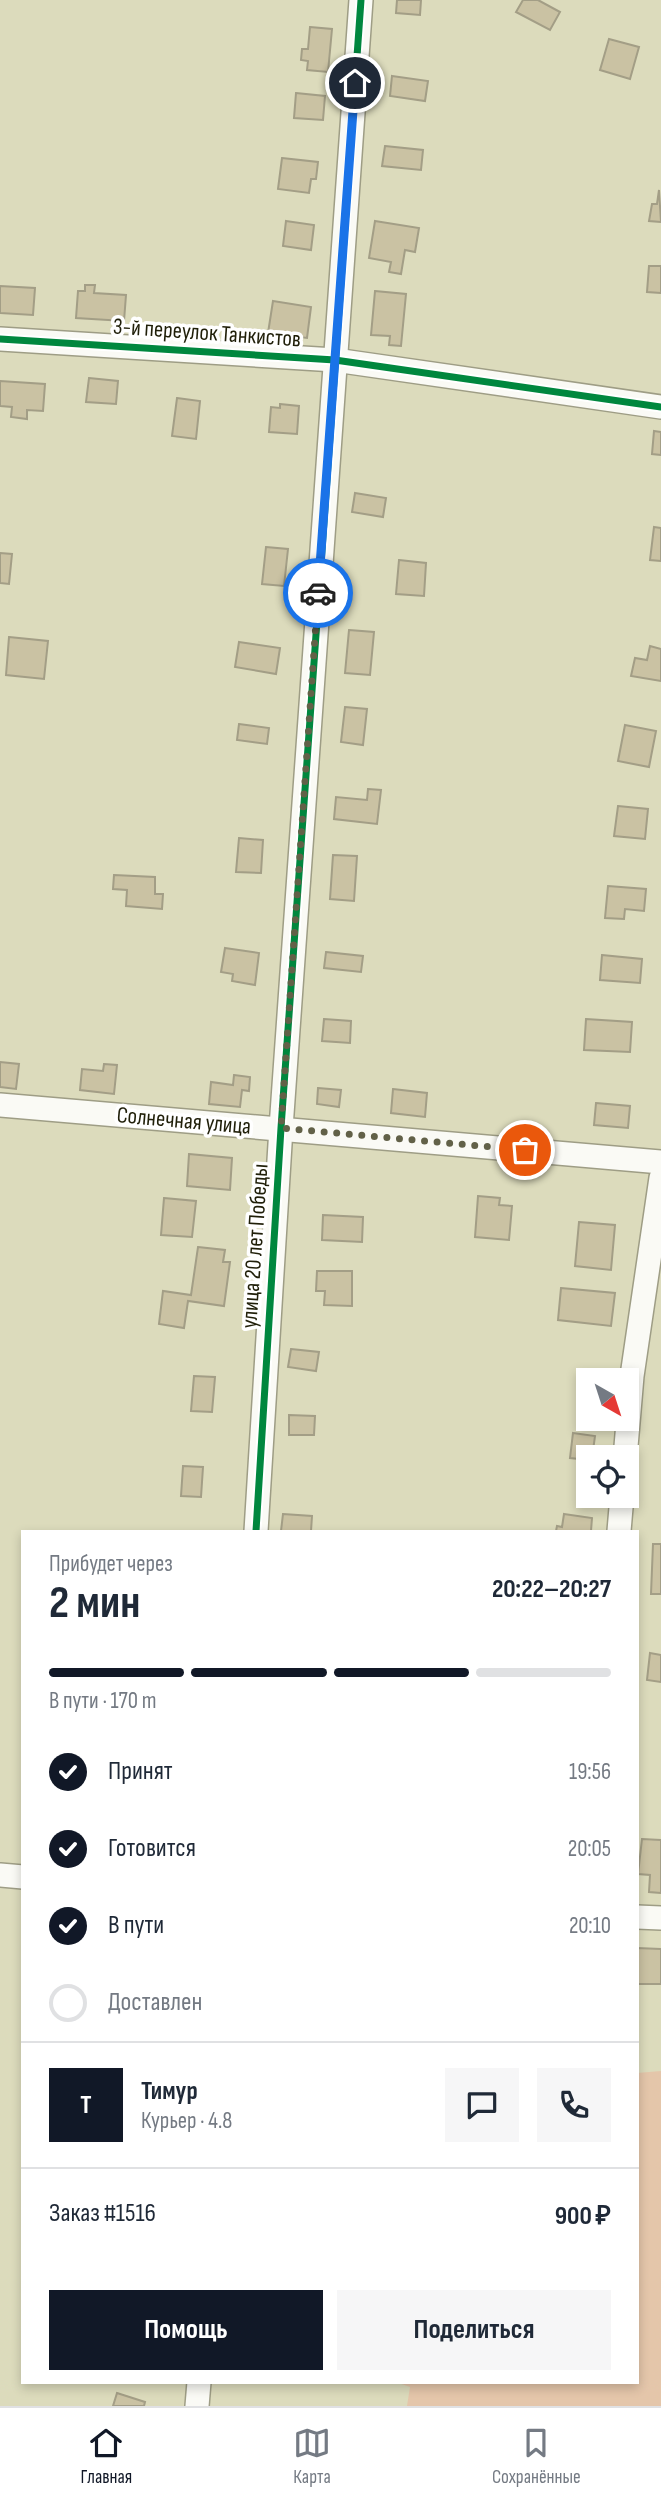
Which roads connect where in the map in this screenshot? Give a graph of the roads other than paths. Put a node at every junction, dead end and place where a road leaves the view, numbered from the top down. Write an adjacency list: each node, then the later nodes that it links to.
1 (361, 0): 3 (street, улица 20 лет Победы)
2 (0, 339): 3 (street, 3-й переулок Танкистов)
3 (335, 360): 4 (street, 3-й переулок Танкистов); 6 (street, улица 20 лет Победы)
4 (661, 407)
5 (0, 1105): 6 (street, Солнечная улица)
6 (281, 1128): 7 (street, Солнечная улица); 11 (street, улица 20 лет Победы)
7 (661, 1162)
8 (661, 1178): 9 (street)
9 (626, 1445)
10 (621, 1508): 12 (street)
11 (256, 1530)
12 (619, 1530)
13 (0, 1875): 14 (street)
14 (21, 1877)
15 (639, 1917): 16 (street)
16 (661, 1918)
17 (199, 2384): 18 (street)
18 (197, 2406)

